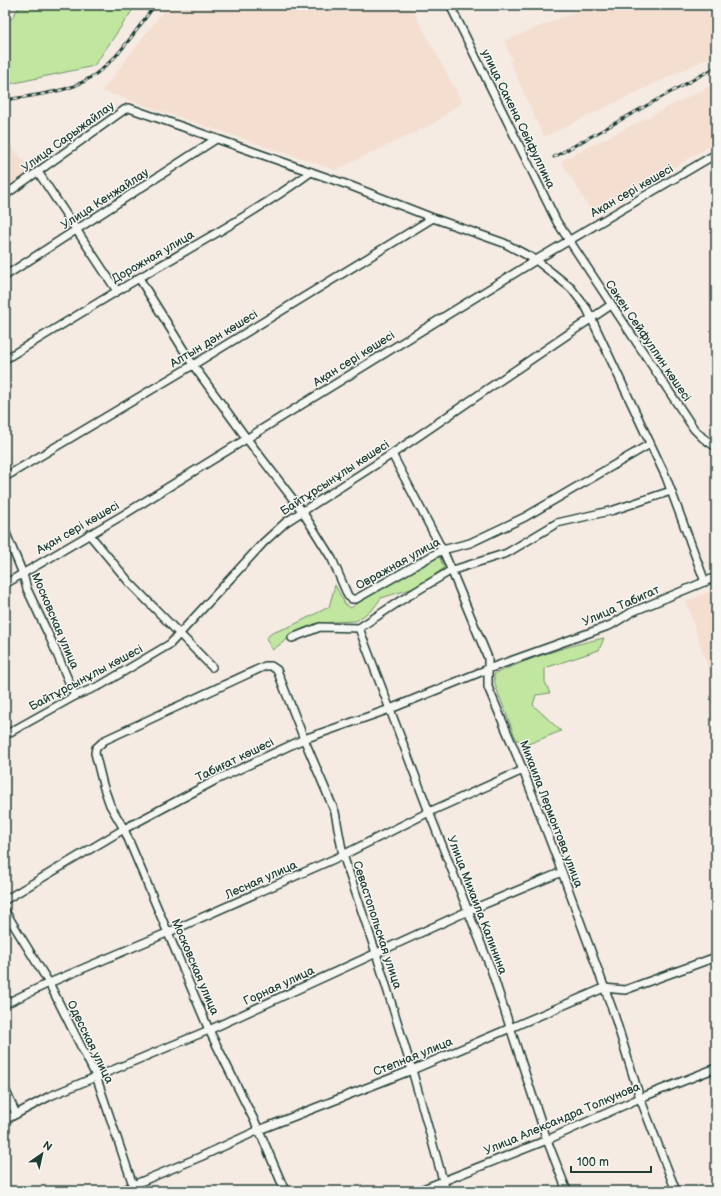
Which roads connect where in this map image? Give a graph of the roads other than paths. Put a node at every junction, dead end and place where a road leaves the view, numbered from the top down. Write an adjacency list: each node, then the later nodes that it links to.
1 (450, 5): 9 (street, улица Сакена Сейфуллина)
2 (216, 139): 4 (street, Улица Сарыжайлау); 5 (street); 8 (street, Улица Кенжайлау)
3 (716, 154): 9 (street, Ақан сері көшесі)
4 (38, 172): 6 (street, Улица Сарыжайлау); 8 (street)
5 (311, 172): 7 (street); 12 (street, Дорожная улица)
6 (5, 195)
7 (433, 218): 10 (street); 17 (street, Алтын дән көшесі)
8 (77, 231): 11 (street, Улица Кенжайлау); 13 (street)
9 (569, 240): 10 (street, Ақан сері көшесі); 14 (street, Сәкен Сейфуллин көшесі)
10 (536, 260): 15 (street); 18 (street, Ақан сері көшесі)
11 (5, 276)
12 (139, 278): 13 (street, Дорожная улица); 17 (street)
13 (117, 291): 16 (street, Дорожная улица)
14 (611, 305): 15 (street, Байтұрсынұлы көшесі); 20 (street, Сәкен Сейфуллин көшесі)
15 (591, 319): 19 (street); 21 (street, Байтұрсынұлы көшесі)
16 (5, 359)
17 (193, 365): 18 (street); 22 (street, Алтын дән көшесі)
18 (247, 438): 24 (street); 26 (street, Ақан сері көшесі)
19 (650, 444): 23 (street); 27 (street, Овражная улица)
20 (716, 447)
21 (392, 454): 24 (street, Байтұрсынұлы көшесі); 27 (street, Михаила Лермонтова улица)
22 (5, 477)
23 (671, 491): 28 (street); 31 (street)
24 (302, 511): 27 (street, Овражная улица); 34 (street, Байтұрсынұлы көшесі)
25 (5, 531): 29 (street, Московская улица)
26 (90, 534): 29 (street, Ақан сері көшесі); 34 (street)
27 (442, 550): 28 (street, Михаила Лермонтова улица)
28 (450, 571): 33 (street); 37 (street, Михаила Лермонтова улица)
29 (22, 574): 32 (street, Ақан сері көшесі); 38 (street, Московская улица)
30 (716, 578): 31 (street, Улица Табигат)
31 (705, 582): 37 (street, Улица Табигат)
32 (5, 584)
33 (359, 628): 35 (street); 39 (street, Улица Михаила Калинина)
34 (180, 634): 36 (street); 38 (street, Байтұрсынұлы көшесі)
35 (292, 638)
36 (212, 667)
37 (488, 669): 39 (street, Табиғат көшесі); 43 (street, Михаила Лермонтова улица)
38 (75, 696): 40 (street, Байтұрсынұлы көшесі)
39 (390, 709): 41 (street, Табиғат көшесі); 44 (street, Улица Михаила Калинина)
40 (5, 735)
41 (304, 739): 42 (street, Севастопольская улица); 45 (street, Табиғат көшесі); 46 (street, Севастопольская улица)
42 (96, 748): 45 (street, Московская улица)
43 (523, 770): 44 (street, Лесная улица); 47 (street, Михаила Лермонтова улица)
44 (429, 812): 46 (street, Лесная улица); 50 (street, Улица Михаила Калинина)
45 (124, 829): 48 (street, Табиғат көшесі); 51 (street, Московская улица)
46 (342, 856): 51 (street, Лесная улица); 52 (street, Севастопольская улица)
47 (562, 872): 50 (street, Горная улица); 55 (street, Михаила Лермонтова улица)
48 (5, 900)
49 (5, 910): 54 (street, Одесская улица)
50 (468, 911): 52 (street, Горная улица); 57 (street, Улица Михаила Калинина)
51 (169, 932): 54 (street, Лесная улица); 58 (street, Московская улица)
52 (376, 953): 58 (street, Горная улица); 60 (street, Севастопольская улица)
53 (716, 957): 55 (street, Степная улица)
54 (49, 983): 56 (street, Лесная улица); 61 (street, Одесская улица)
55 (604, 988): 57 (street, Степная улица); 63 (street, Михаила Лермонтова улица)
56 (5, 1004)
57 (510, 1028): 60 (street, Степная улица); 67 (street, Улица Михаила Калинина)
58 (209, 1030): 61 (street, Горная улица); 66 (street, Московская улица)
59 (716, 1068): 63 (street, Улица Александра Толкунова)
60 (412, 1070): 66 (street, Степная улица); 68 (street, Севастопольская улица)
61 (96, 1076): 64 (street, Горная улица); 69 (street, Одесская улица)
62 (5, 1089): 64 (street)
63 (640, 1098): 67 (street, Улица Александра Толкунова); 75 (street, Михаила Лермонтова улица)
64 (16, 1114): 65 (street, Горная улица)
65 (5, 1120)
66 (259, 1130): 69 (street, Степная улица); 71 (street, Московская улица)
67 (547, 1140): 68 (street, Улица Александра Толкунова); 74 (street, Улица Михаила Калинина)
68 (442, 1180): 72 (street, Улица Александра Толкунова); 73 (street, Севастопольская улица)
69 (134, 1188): 70 (street, Степная улица)
70 (123, 1191)
71 (285, 1191)
72 (418, 1191)
73 (446, 1191)
74 (567, 1191)
75 (676, 1191)

